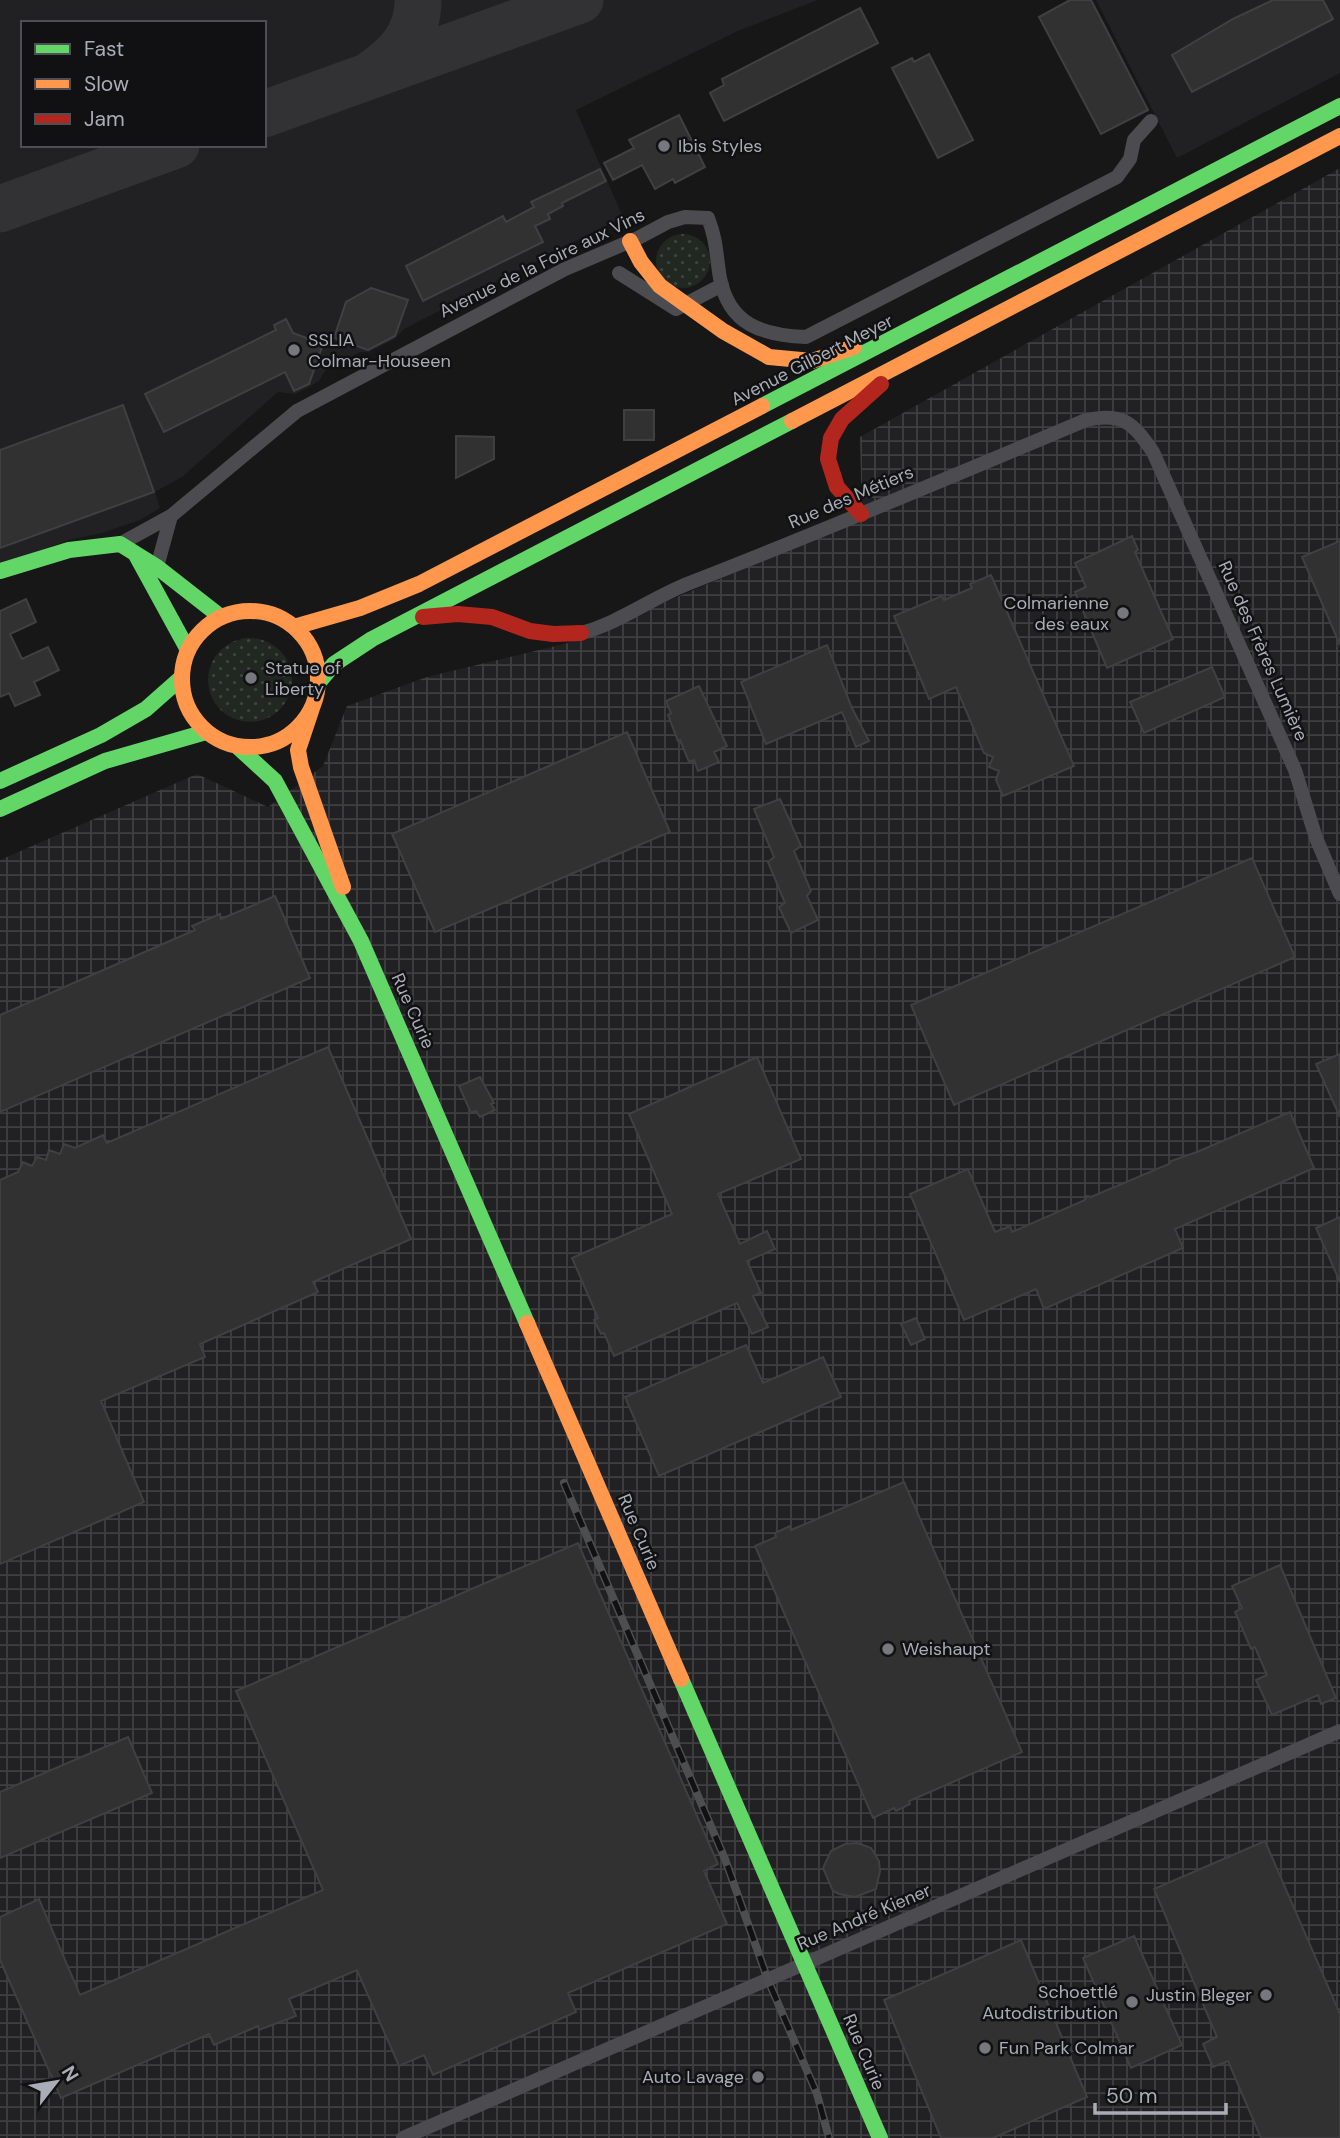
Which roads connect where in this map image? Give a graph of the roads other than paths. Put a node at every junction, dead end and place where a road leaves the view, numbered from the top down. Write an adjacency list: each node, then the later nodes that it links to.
1 (1340, 106): 8 (main road, Avenue Gilbert Meyer)
2 (1151, 121): 6 (street, Avenue de la Foire aux Vins)
3 (1340, 136): 9 (main road)
4 (634, 240): 6 (street, Avenue de la Foire aux Vins); 7 (main road); 12 (street, Avenue de la Foire aux Vins)
5 (619, 273): 7 (street)
6 (722, 285): 7 (street)
7 (686, 304): 8 (main road)
8 (923, 324): 19 (main road, Avenue Gilbert Meyer)
9 (906, 362): 11 (main road); 18 (main road)
10 (1138, 430): 11 (street, Rue des Métiers); 29 (street, Rue des Frères Lumière)
11 (861, 514): 20 (street, Rue des Métiers)
12 (171, 516): 13 (street, Avenue de la Foire aux Vins); 15 (street)
13 (120, 544): 14 (main road); 16 (main road, Avenue de la Foire aux Vins)
14 (135, 554): 15 (main road); 21 (main road)
15 (157, 568): 17 (main road)
16 (0, 571)
17 (221, 617): 19 (main road); 21 (main road)
18 (410, 619): 20 (main road); 23 (main road)
19 (294, 627): 23 (main road)
20 (581, 633)
21 (188, 650): 22 (main road)
22 (181, 678): 25 (main road); 27 (main road)
23 (318, 683): 24 (main road)
24 (312, 708): 26 (main road); 30 (main road, Rue Curie)
25 (206, 732): 26 (main road); 28 (main road)
26 (238, 747): 30 (main road, Rue Curie)
27 (0, 781)
28 (0, 808)
29 (1340, 894)
30 (361, 941): 32 (main road, Rue Curie)
31 (1340, 1731): 32 (street, Rue André Kiener)
32 (805, 1964): 33 (street, Rue André Kiener); 34 (main road, Rue Curie)
33 (403, 2138)
34 (880, 2138)

